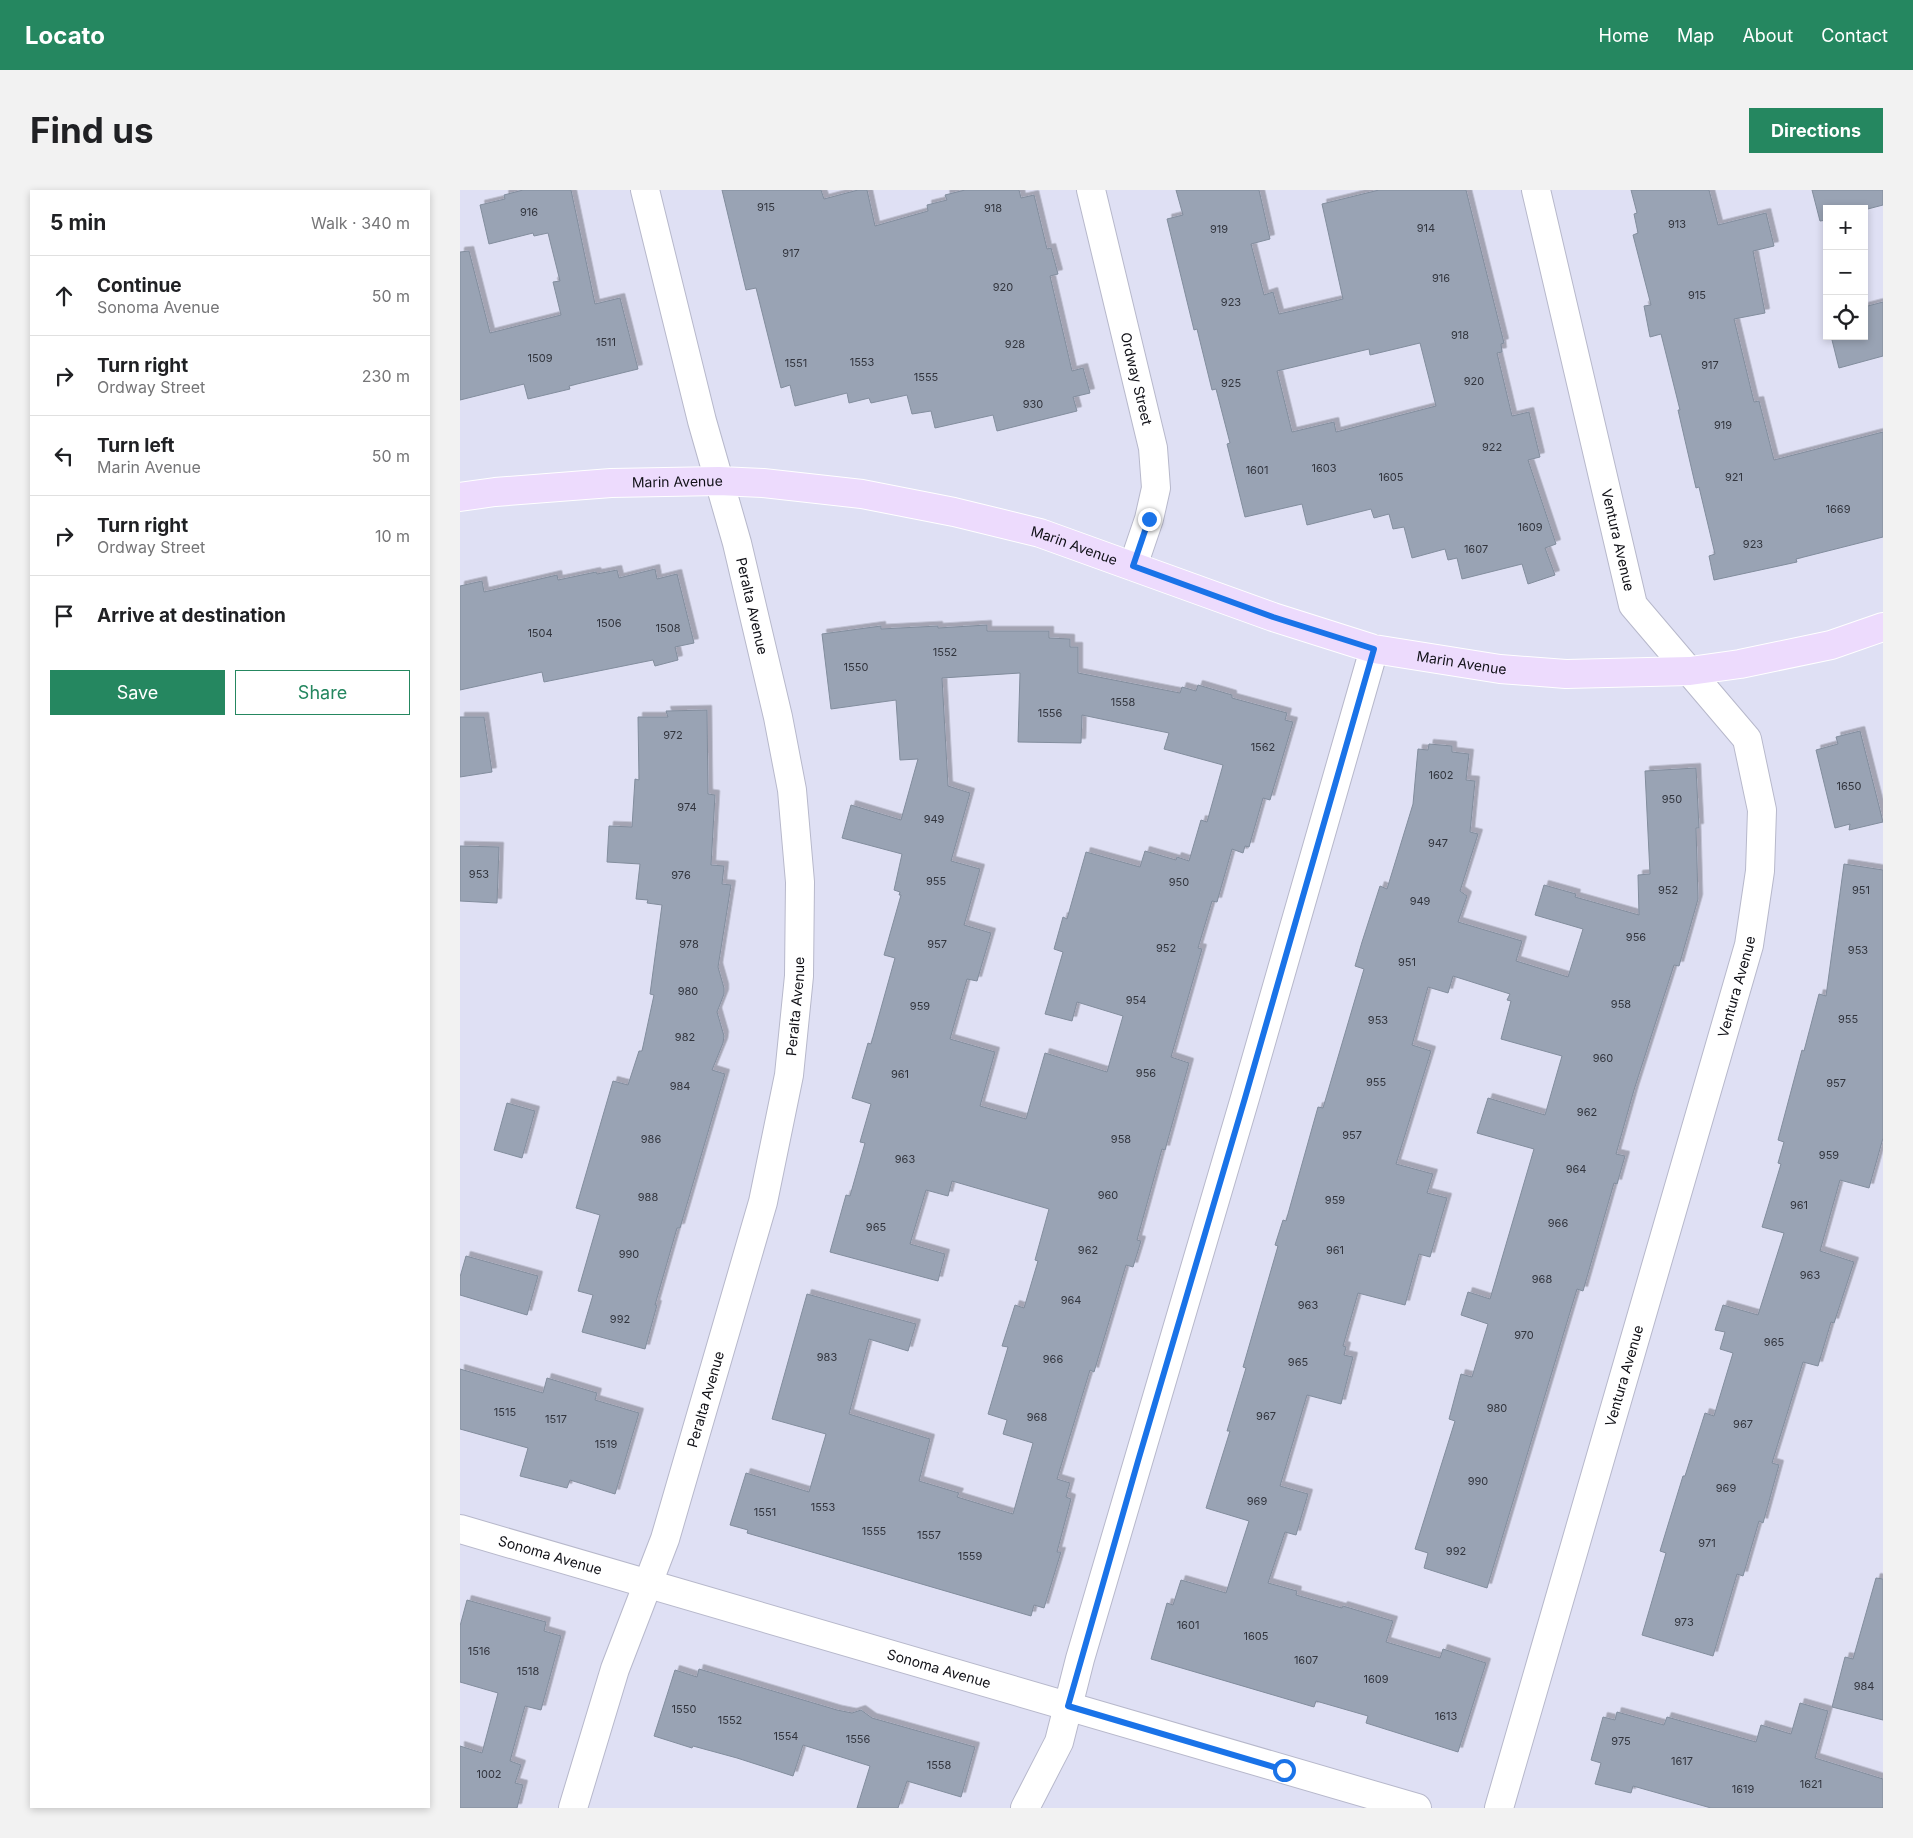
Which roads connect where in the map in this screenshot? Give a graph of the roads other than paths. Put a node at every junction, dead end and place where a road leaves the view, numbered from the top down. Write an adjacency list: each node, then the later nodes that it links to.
1 (645, 190): 4 (street, Peralta Avenue)
2 (1091, 190): 6 (street, Ordway Street)
3 (1536, 190): 9 (street, Ventura Avenue)
4 (719, 481): 5 (main road, Marin Avenue); 6 (main road, Marin Avenue); 11 (street, Peralta Avenue)
5 (460, 497)
6 (1133, 566): 8 (main road, Marin Avenue)
7 (1883, 627): 9 (main road, Marin Avenue)
8 (1374, 649): 9 (main road, Marin Avenue); 12 (street)
9 (1690, 671): 17 (street, Ventura Avenue)
10 (460, 1529): 11 (street, Sonoma Avenue)
11 (648, 1583): 12 (street, Sonoma Avenue); 14 (street, Peralta Avenue)
12 (1068, 1706): 13 (street, Sonoma Avenue); 15 (street)
13 (1388, 1804): 16 (street, Sonoma Avenue)
14 (573, 1808)
15 (1025, 1808)
16 (1417, 1808)
17 (1499, 1808)

